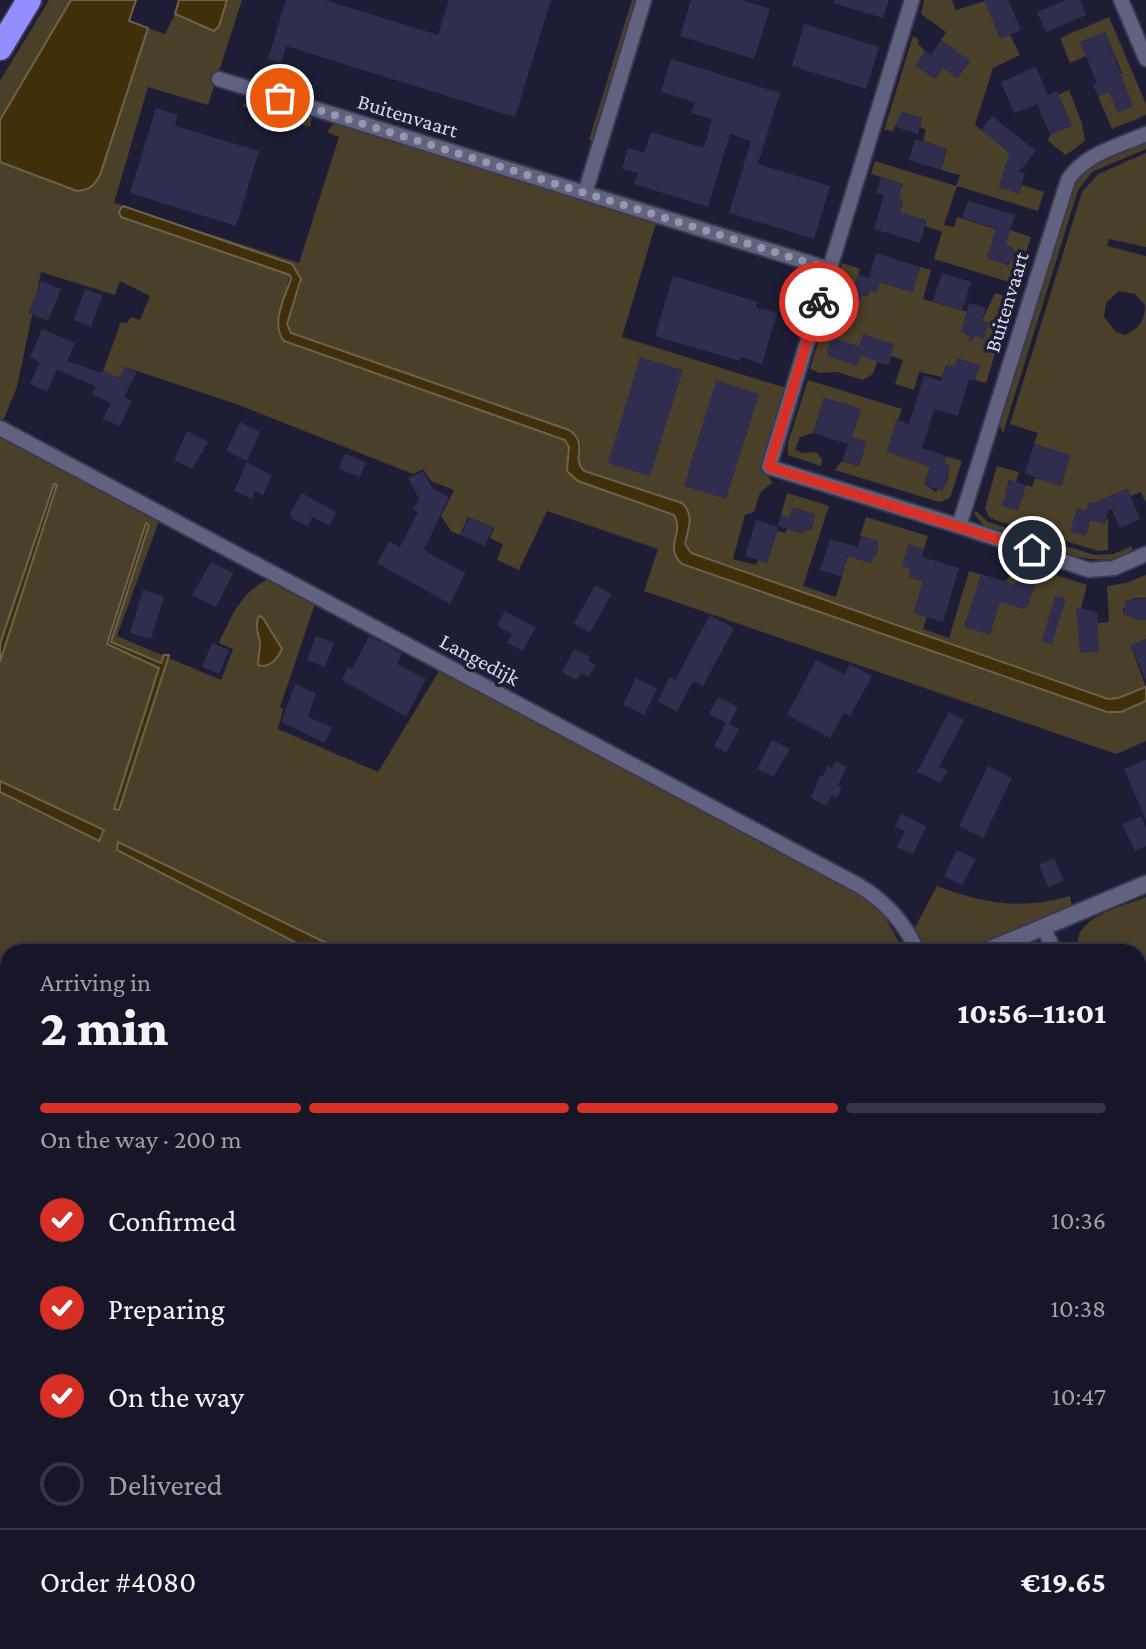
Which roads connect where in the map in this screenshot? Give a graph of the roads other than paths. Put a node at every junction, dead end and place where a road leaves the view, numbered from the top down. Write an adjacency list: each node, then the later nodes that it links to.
1 (29, 0): 5 (highway)
2 (644, 0): 9 (street)
3 (912, 0): 10 (street)
4 (1121, 0): 6 (street)
5 (0, 48)
6 (1146, 59)
7 (219, 79): 9 (street, Buitenvaart)
8 (1146, 134): 12 (street, Buitenvaart)
9 (585, 193): 10 (street, Buitenvaart)
10 (829, 269): 12 (street)
11 (0, 428): 16 (street, Langedijk)
12 (959, 526): 13 (street)
13 (1146, 554)
14 (1146, 884): 15 (street)
15 (1043, 927): 17 (street); 18 (street)
16 (913, 944)
17 (1003, 944)
18 (1051, 944)

